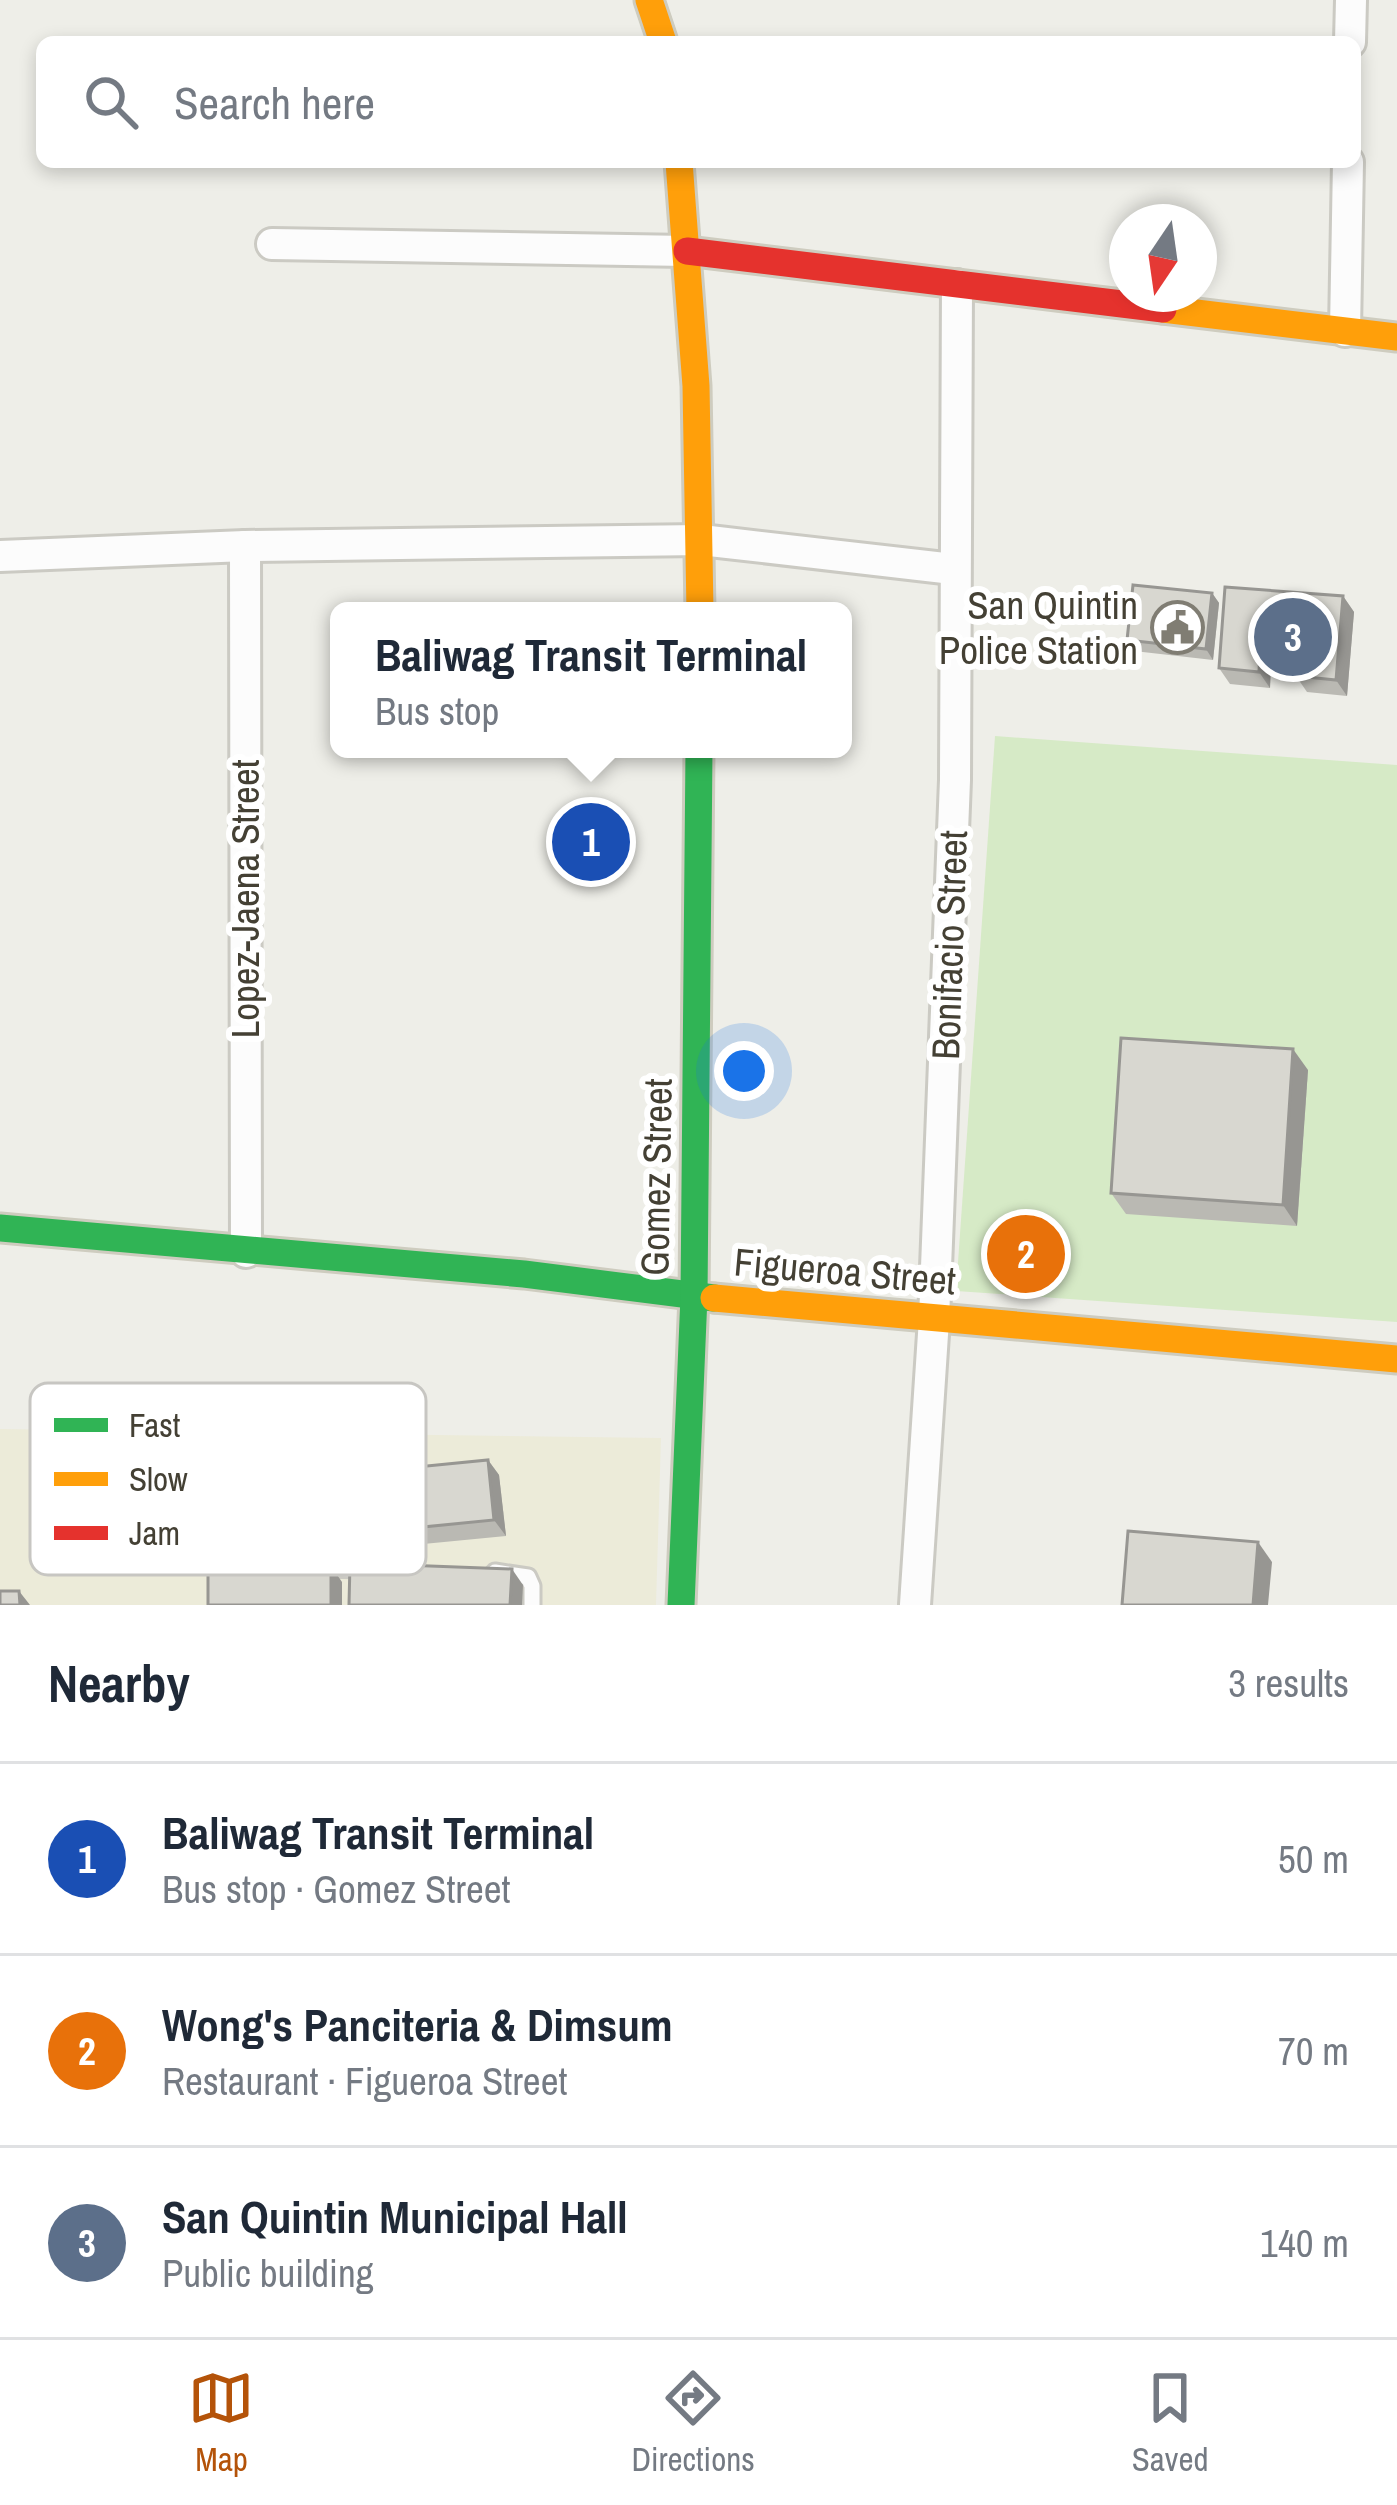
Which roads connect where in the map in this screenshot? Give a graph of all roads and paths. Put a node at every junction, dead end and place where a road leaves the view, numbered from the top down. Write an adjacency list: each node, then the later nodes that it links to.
1 (649, 0): 3 (main road)
2 (1351, 0): 4 (street)
3 (662, 36)
4 (1350, 36)
5 (680, 168): 8 (main road)
6 (1348, 168): 10 (street)
7 (272, 244): 8 (street)
8 (687, 251): 9 (main road); 12 (main road)
9 (957, 285): 10 (main road); 15 (street, Bonifacio Street)
10 (1345, 331): 11 (main road)
11 (1397, 337)
12 (701, 540): 13 (street); 15 (street); 16 (main road)
13 (245, 545): 14 (street); 19 (street, Lopez-Jaena Street)
14 (0, 556)
15 (953, 568): 21 (street, Bonifacio Street)
16 (700, 602)
17 (699, 758): 20 (main road, Gomez Street)
18 (0, 1228): 19 (main road, Figueroa Street)
19 (246, 1252): 20 (main road, Figueroa Street)
20 (694, 1296): 21 (main road, Figueroa Street); 25 (main road, Gomez Street)
21 (934, 1319): 22 (main road, Figueroa Street); 26 (street, Bonifacio Street)
22 (1397, 1359)
23 (485, 1572): 24 (lane)
24 (532, 1605)
25 (681, 1605)
26 (915, 1605)

